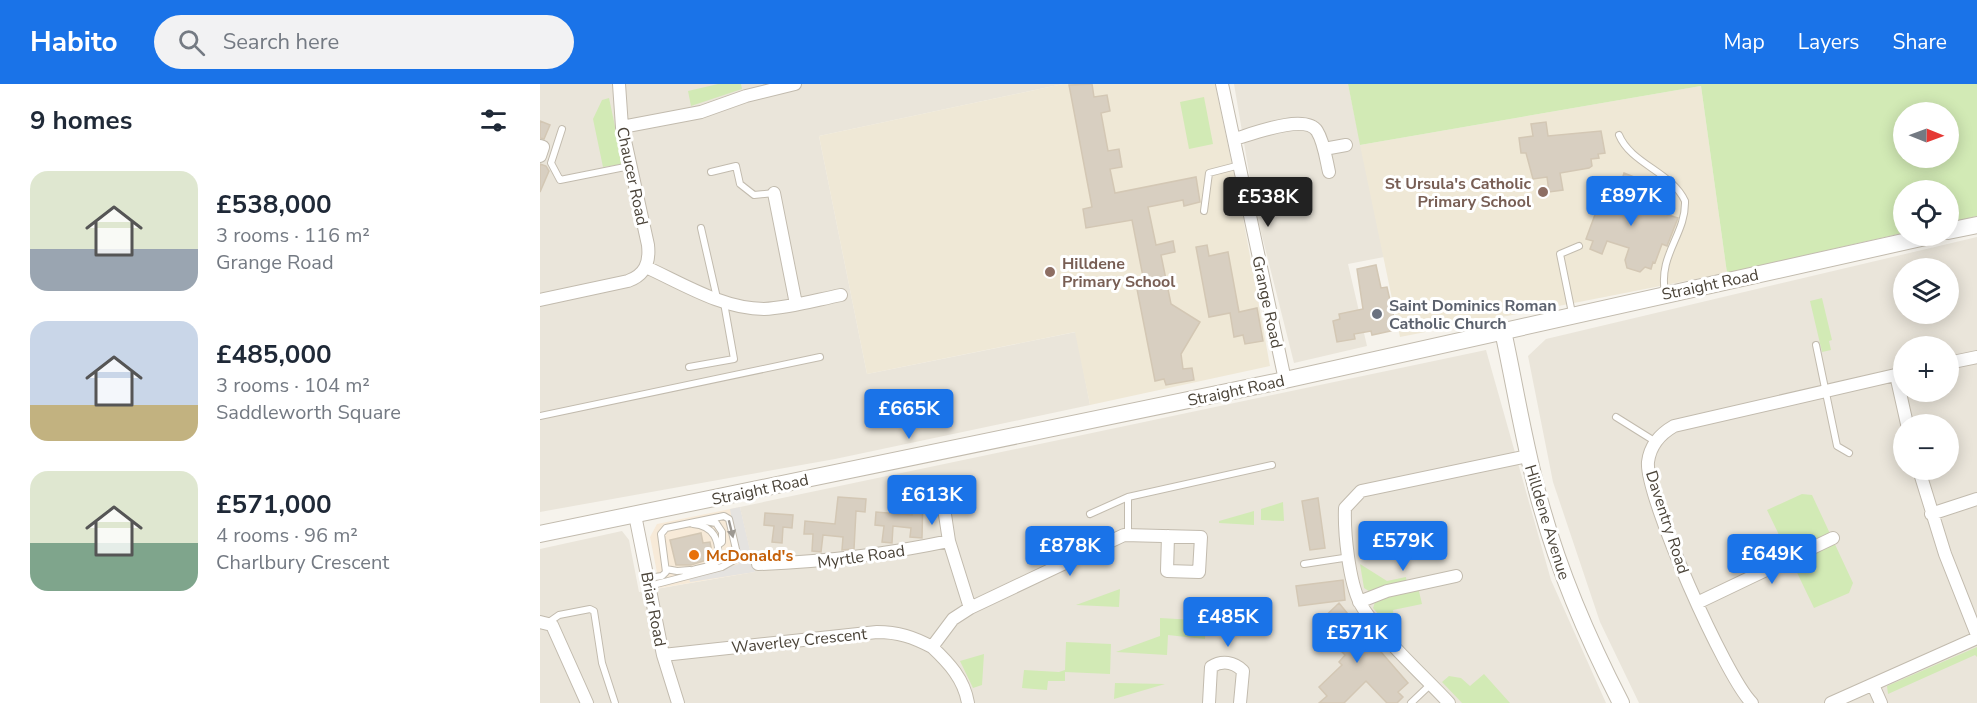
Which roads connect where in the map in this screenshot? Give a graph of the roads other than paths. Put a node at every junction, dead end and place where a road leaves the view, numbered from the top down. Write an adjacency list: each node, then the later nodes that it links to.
1 (619, 84): 4 (street, Chaucer Road)
2 (795, 84): 4 (street)
3 (1222, 84): 7 (street, Grange Road)
4 (622, 127): 13 (street, Chaucer Road)
5 (562, 129): 13 (lane)
6 (1619, 135): 24 (lane)
7 (1235, 139): 10 (street); 12 (street, Grange Road)
8 (1346, 145): 10 (street)
9 (540, 146): 11 (street)
10 (1323, 149): 15 (street)
11 (540, 156)
12 (1240, 165): 17 (lane); 37 (street, Grange Road)
13 (630, 166): 23 (street, Chaucer Road)
14 (711, 172): 16 (lane)
15 (1329, 172)
16 (774, 193): 28 (street)
17 (1204, 212)
18 (1977, 225): 20 (street)
19 (701, 228): 27 (lane)
20 (1959, 229)
21 (1893, 244): 24 (street, Straight Road)
22 (1579, 246): 29 (lane)
23 (646, 267): 26 (street); 27 (street)
24 (1665, 294): 29 (street, Straight Road)
25 (841, 295): 28 (street)
26 (540, 300)
27 (720, 301): 28 (street); 35 (lane)
28 (796, 304)
29 (1572, 314): 30 (street, Straight Road)
30 (1503, 331): 37 (street, Straight Road); 43 (street, Hilldene Avenue)
31 (1816, 345): 38 (lane)
32 (820, 357): 39 (lane)
33 (1977, 357): 34 (street)
34 (1959, 361)
35 (689, 367)
36 (1893, 376): 38 (street)
37 (1285, 380): 49 (street, Straight Road)
38 (1824, 393): 41 (street); 42 (lane)
39 (540, 416)
40 (1616, 417): 41 (lane)
41 (1656, 442): 71 (street, Daventry Road)
42 (1849, 453)
43 (1528, 456): 61 (street); 87 (street, Hilldene Avenue)
44 (1272, 465): 46 (lane)
45 (1922, 480): 51 (street)
46 (1128, 497): 50 (lane); 54 (lane)
47 (1977, 499): 51 (street)
48 (944, 508): 58 (street)
49 (635, 514): 53 (street, Straight Road); 69 (street, Briar Road)
50 (1090, 514)
51 (1931, 514): 74 (street)
52 (671, 527): 65 (lane); 66 (lane); 67 (lane, one-way to 67)
53 (540, 534)
54 (1128, 534): 55 (street); 60 (street)
55 (1168, 536)
56 (1079, 538): 60 (lane)
57 (1833, 538): 71 (street)
58 (949, 541): 62 (street, Myrtle Road); 72 (street)
59 (1049, 543): 64 (lane)
60 (1085, 553): 64 (street)
61 (1350, 557): 63 (lane); 70 (street)
62 (758, 564)
63 (1304, 564)
64 (1060, 565): 72 (street)
65 (666, 569): 66 (lane); 69 (lane)
66 (691, 569): 67 (lane)
67 (683, 576): 69 (lane)
68 (1456, 576): 70 (street)
69 (648, 582): 76 (street, Briar Road)
70 (1359, 602): 77 (street)
71 (1697, 603): 88 (street, Daventry Road)
72 (970, 608): 75 (street)
73 (544, 622): 79 (street); 80 (lane)
74 (1977, 637): 78 (street)
75 (932, 647): 76 (street, Waverley Crescent); 82 (street)
76 (663, 655): 81 (street, Briar Road)
77 (1431, 684): 85 (lane); 86 (street)
78 (1873, 685): 89 (street); 90 (street)
79 (587, 703)
80 (615, 703)
81 (678, 703)
82 (968, 703)
83 (1209, 703): 84 (street)
84 (1240, 703)
85 (1412, 703)
86 (1449, 703)
87 (1621, 703)
88 (1752, 703)
89 (1831, 703)
90 (1881, 703)

